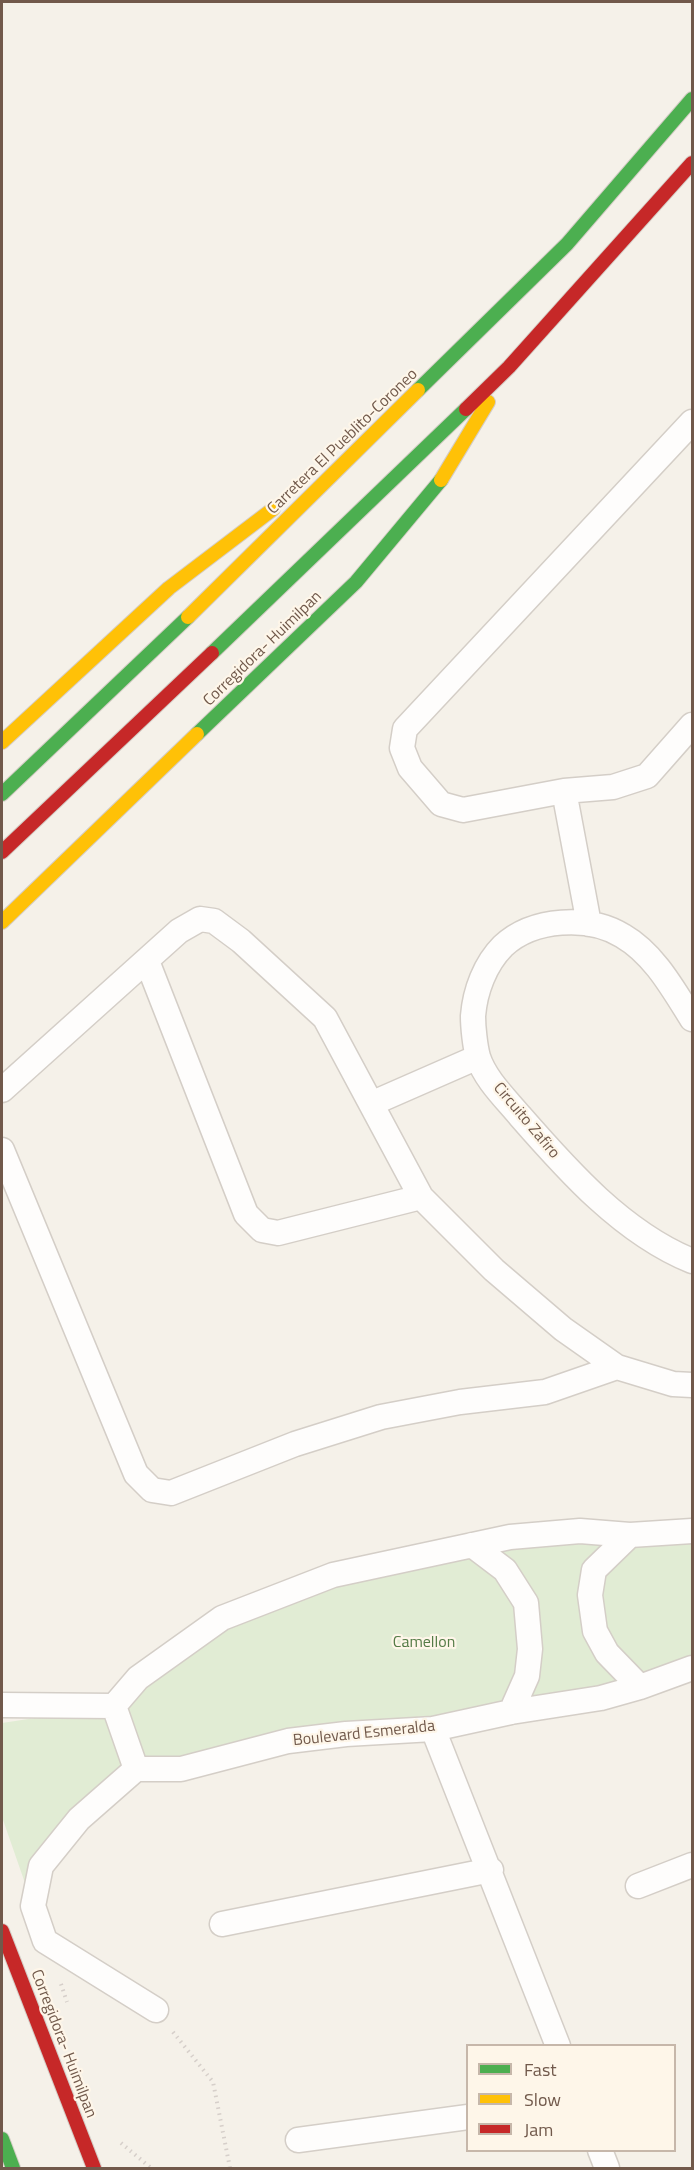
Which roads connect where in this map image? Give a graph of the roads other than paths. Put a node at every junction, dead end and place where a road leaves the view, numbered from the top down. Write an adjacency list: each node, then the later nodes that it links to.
1 (693, 99): 4 (main road, Carretera El Pueblito-Coroneo)
2 (693, 163): 3 (main road)
3 (509, 367): 10 (main road); 11 (main road, Corregidora- Huimilpan)
4 (389, 420): 7 (main road); 9 (main road, Carretera El Pueblito-Coroneo)
5 (693, 422): 8 (street)
6 (693, 725): 8 (street)
7 (2, 742)
8 (564, 791): 12 (street)
9 (2, 794)
10 (2, 852)
11 (2, 922)
12 (589, 924): 14 (street, Circuito Zafiro); 15 (street, Circuito Zafiro)
13 (147, 961): 16 (street); 17 (street); 19 (street)
14 (693, 1019)
15 (478, 1057): 17 (street); 20 (street, Circuito Zafiro)
16 (2, 1090)
17 (373, 1103): 19 (street)
18 (2, 1150): 21 (street)
19 (421, 1197): 21 (street)
20 (693, 1261)
21 (617, 1367): 22 (street)
22 (693, 1385)
23 (693, 1531): 24 (street)
24 (630, 1534): 25 (street); 27 (street)
25 (472, 1545): 29 (street); 30 (street)
26 (693, 1668): 27 (street, Boulevard Esmeralda)
27 (640, 1687): 30 (street, Boulevard Esmeralda)
28 (2, 1705): 29 (street)
29 (114, 1706): 32 (street)
30 (511, 1712): 31 (street, Boulevard Esmeralda)
31 (434, 1729): 32 (street, Boulevard Esmeralda); 34 (street)
32 (136, 1769): 38 (street)
33 (693, 1865): 35 (street)
34 (491, 1870): 36 (street); 39 (street)
35 (638, 1886)
36 (222, 1924)
37 (2, 1931): 45 (main road, Corregidora- Huimilpan)
38 (156, 2010)
39 (557, 2044)
40 (466, 2117): 42 (street)
41 (2, 2139): 44 (main road)
42 (298, 2140)
43 (600, 2152): 46 (street)
44 (13, 2169)
45 (94, 2169)
46 (608, 2169)

